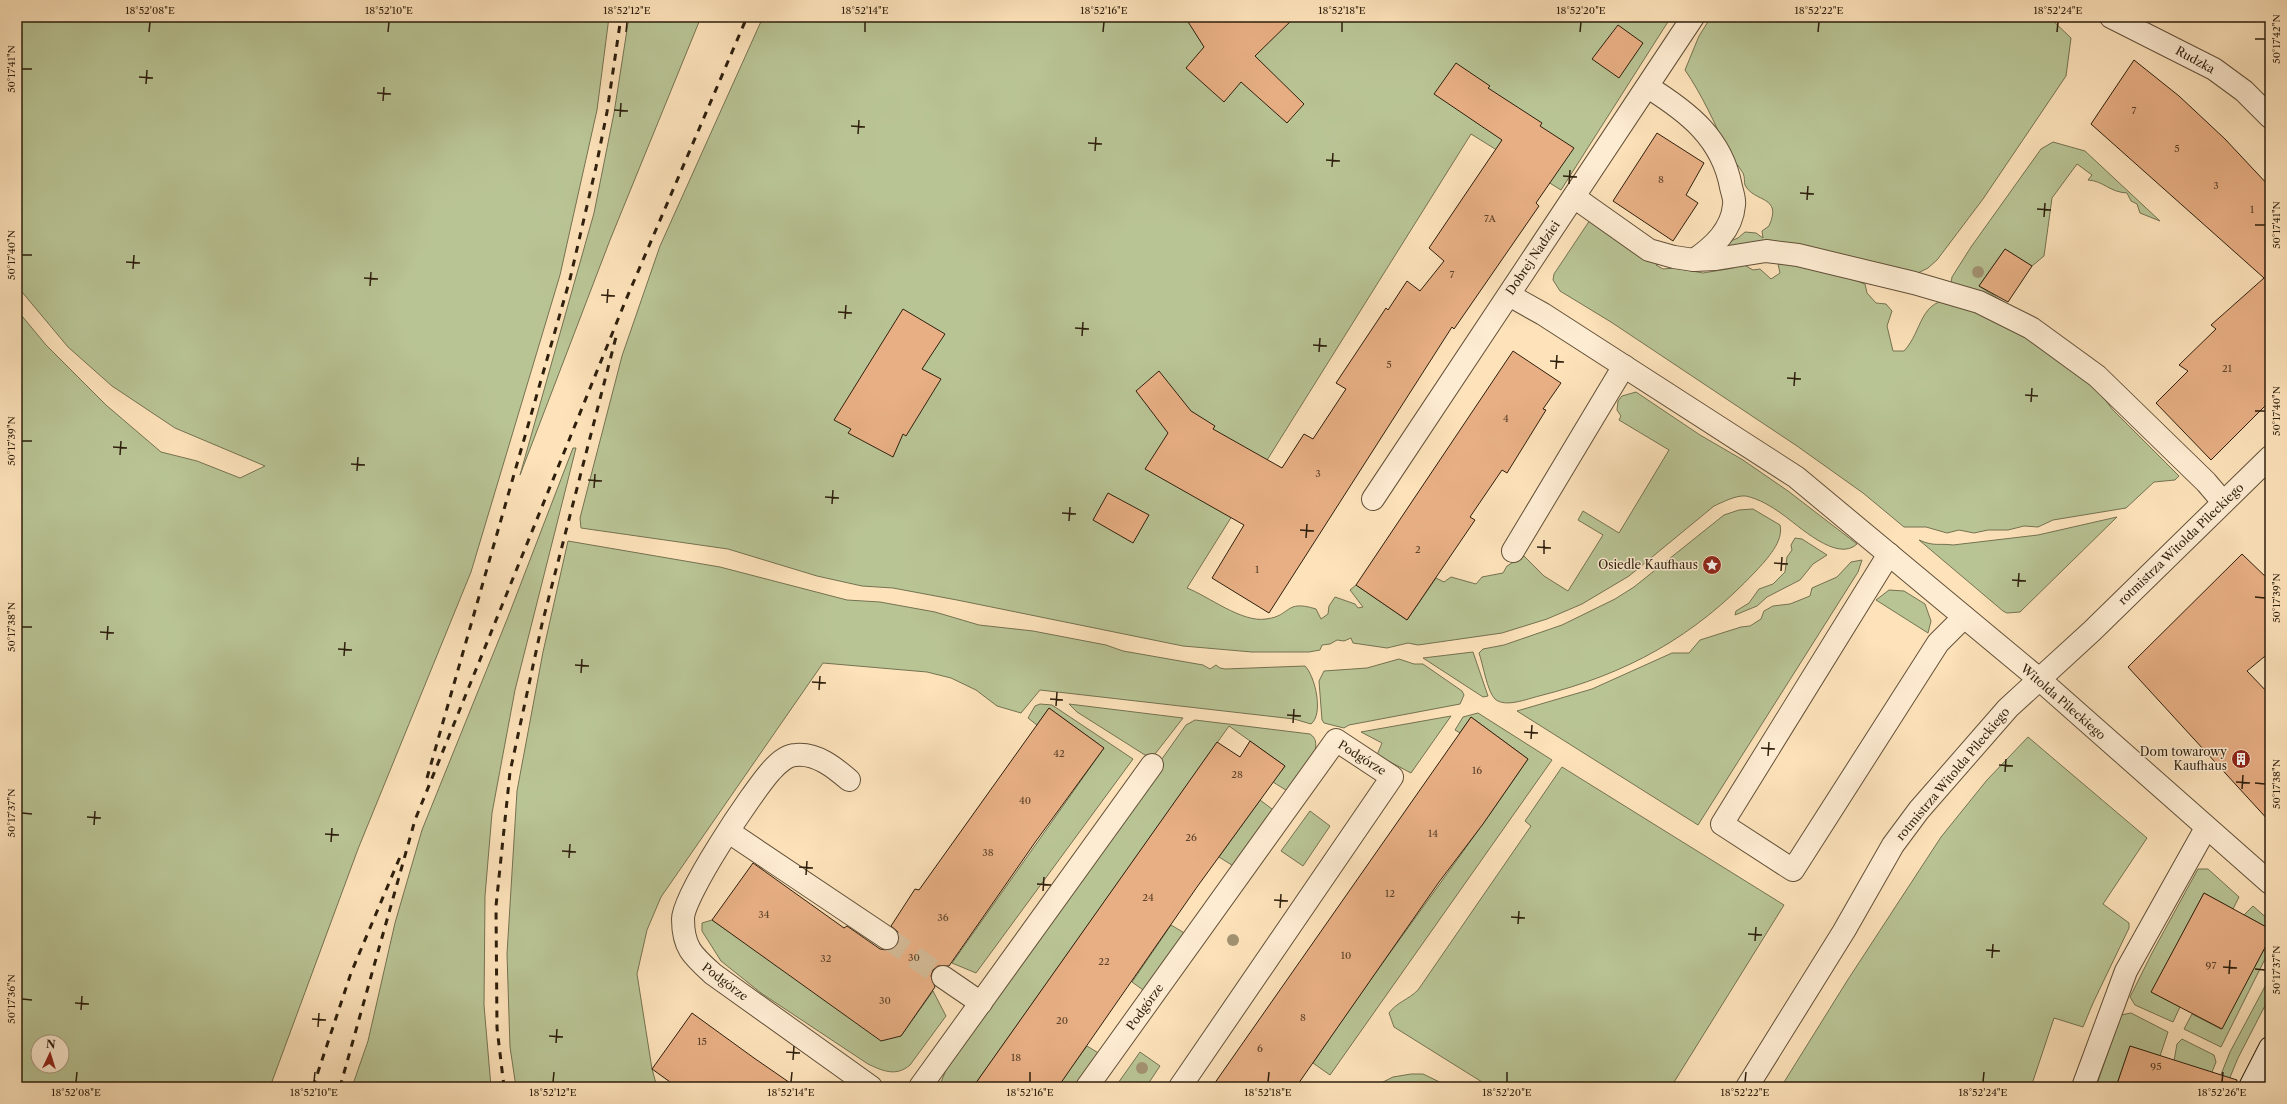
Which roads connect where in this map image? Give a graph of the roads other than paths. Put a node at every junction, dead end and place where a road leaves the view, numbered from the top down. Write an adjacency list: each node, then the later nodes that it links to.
1 (1693, 17): 3 (street, Dobrej Nadziei)
2 (2111, 17): 4 (street, Rudzka)
3 (1648, 86): 5 (street, Dobrej Nadziei); 6 (street)
4 (2270, 117)
5 (1574, 197): 6 (street); 7 (street, Dobrej Nadziei)
6 (1694, 260): 11 (street)
7 (1509, 295): 8 (street, Witolda Pileckiego); 10 (street, Dobrej Nadziei)
8 (1624, 366): 12 (street); 13 (street, Witolda Pileckiego)
9 (2270, 457): 11 (street, rotmistrza Witolda Pileckiego)
10 (1374, 499)
11 (2223, 502): 15 (street, rotmistrza Witolda Pileckiego)
12 (1513, 551)
13 (1889, 554): 14 (street, Witolda Pileckiego); 14 (street)
14 (1964, 617): 15 (street, Witolda Pileckiego)
15 (2039, 679): 18 (street, Witolda Pileckiego); 29 (street, rotmistrza Witolda Pileckiego)
16 (1152, 765): 23 (street)
17 (850, 780): 19 (street, Podgórze)
18 (2206, 828): 20 (street, Witolda Pileckiego); 30 (street)
19 (729, 832): 21 (street); 25 (street, Podgórze)
20 (2270, 883)
21 (886, 938)
22 (943, 976): 23 (street)
23 (981, 1003): 26 (street)
24 (2270, 1048): 31 (street)
25 (871, 1087)
26 (920, 1087)
27 (1087, 1087): 28 (street, Podgórze)
28 (1180, 1087)
29 (1747, 1087)
30 (2083, 1087)
31 (2250, 1087)

